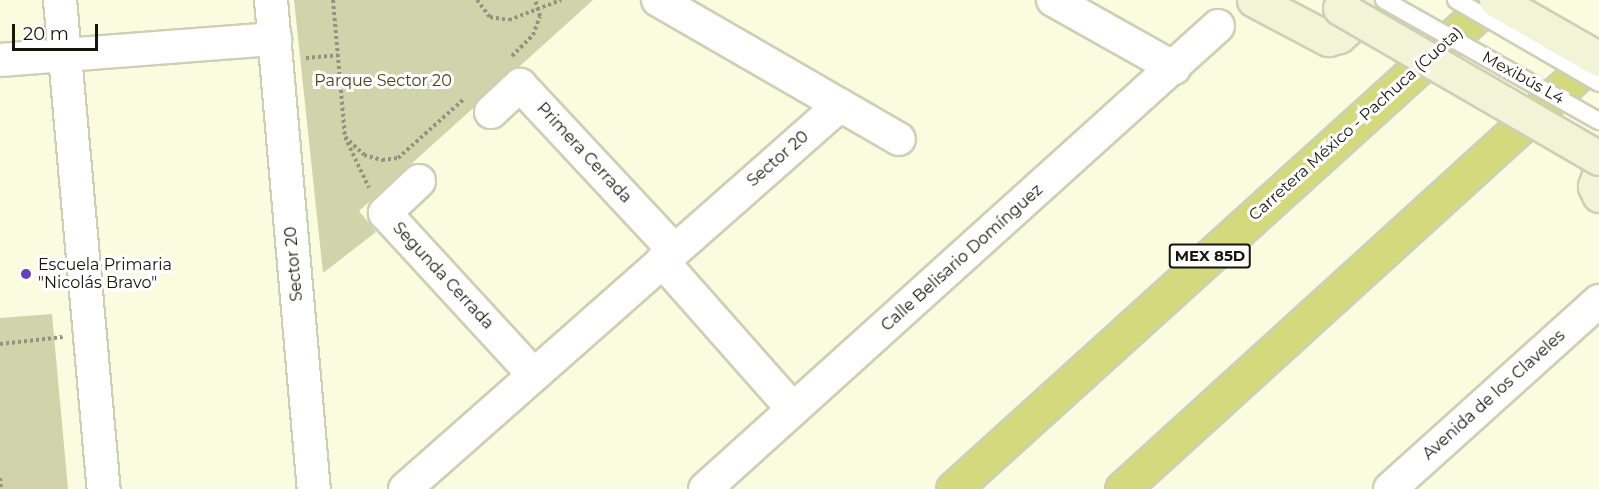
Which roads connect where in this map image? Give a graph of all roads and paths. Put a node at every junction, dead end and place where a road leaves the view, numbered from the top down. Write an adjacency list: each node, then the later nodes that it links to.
1 (60, 0): 18 (street)
2 (272, 0): 17 (street, Sector 20)
3 (333, 0): 27 (path)
4 (477, 0): 15 (path)
5 (535, 0): 15 (path)
6 (561, 0): 15 (path)
7 (658, 0): 25 (street)
8 (1053, 0): 22 (street)
9 (1254, 0): 10 (main road)
10 (1379, 0)
11 (1384, 0): 26 (lane, Mexibús L4, bridge)
12 (1456, 0): 23 (lane, Mexibús L4, bridge)
13 (1494, 0): 19 (main road, bridge); 46 (highway, Carretera México - Pachuca (Cuota) / MEX 85D)
14 (1333, 4): 29 (main road, bridge)
15 (538, 11): 21 (path)
16 (1218, 26): 22 (street, Calle Belisario Domínguez)
17 (275, 39): 18 (street); 43 (street, Sector 20)
18 (65, 54): 20 (street); 36 (street)
19 (1599, 57): 47 (highway)
20 (0, 60)
21 (507, 60)
22 (1174, 68): 39 (street, Calle Belisario Domínguez)
23 (1599, 83)
24 (479, 104): 27 (path); 34 (street, Primera Cerrada)
25 (840, 105): 28 (street); 34 (street, Sector 20)
26 (1599, 121)
27 (345, 137): 33 (path)
28 (899, 139)
29 (1599, 158)
30 (1599, 175): 32 (main road)
31 (419, 181): 33 (street, Segunda Cerrada)
32 (1599, 195)
33 (385, 213): 38 (street, Segunda Cerrada)
34 (668, 255): 38 (street, Sector 20); 39 (street)
35 (1599, 301): 48 (street, Avenida de los Claveles)
36 (90, 334): 37 (path); 42 (street)
37 (0, 344)
38 (533, 374): 44 (street, Sector 20)
39 (793, 409): 45 (street, Calle Belisario Domínguez)
40 (0, 478): 41 (path)
41 (1, 489)
42 (104, 489)
43 (314, 489)
44 (405, 489)
45 (705, 489)
46 (953, 489)
47 (1122, 489)
48 (1390, 489)

